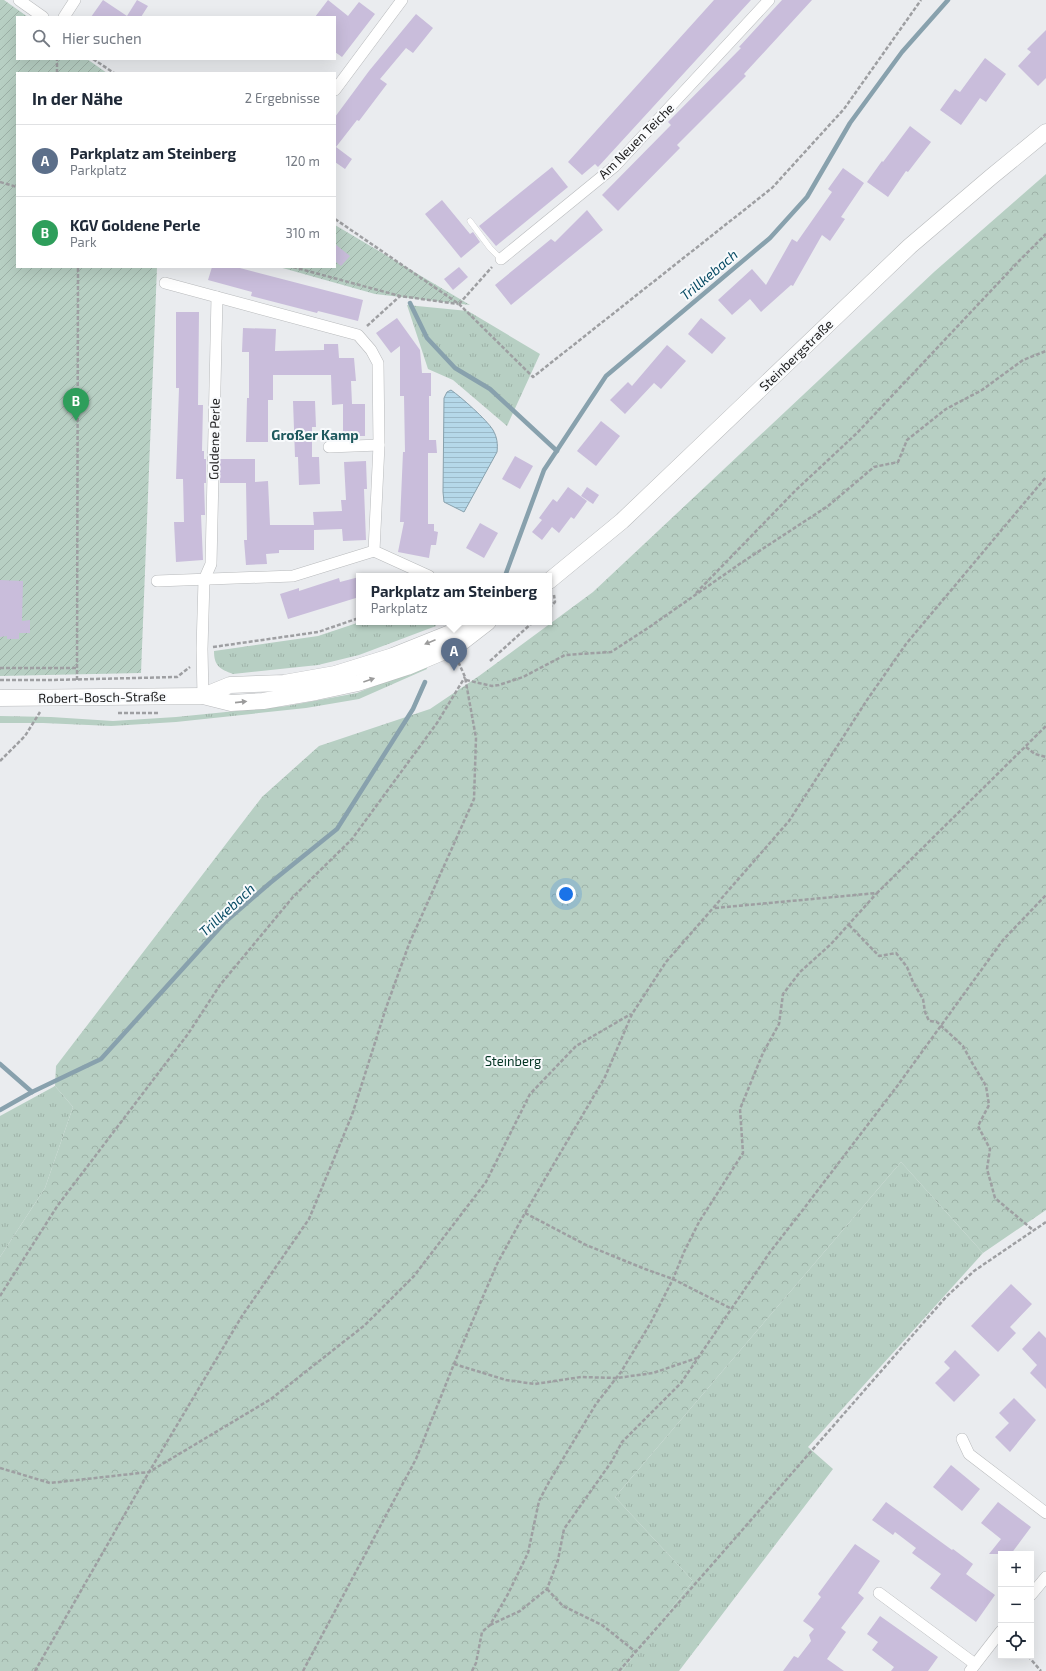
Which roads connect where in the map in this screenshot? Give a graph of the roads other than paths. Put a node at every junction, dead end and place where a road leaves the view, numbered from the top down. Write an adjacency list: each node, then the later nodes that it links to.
1 (19, 0): 5 (street)
2 (75, 0): 6 (street)
3 (402, 0): 7 (street)
4 (769, 0): 10 (street, Am Neuen Teiche)
5 (42, 16)
6 (65, 16)
7 (336, 89)
8 (1046, 132): 17 (main road, Steinbergstraße)
9 (470, 221): 10 (lane)
10 (500, 259)
11 (165, 283): 12 (street)
12 (216, 297): 13 (street); 18 (street, Goldene Perle)
13 (379, 445): 14 (street); 15 (street)
14 (328, 447)
15 (374, 551): 16 (street); 18 (street)
16 (422, 573)
17 (552, 579)
18 (204, 580): 19 (street); 21 (street, Goldene Perle)
19 (157, 581)
20 (480, 625): 21 (main road, Robert-Bosch-Straße)
21 (203, 696): 22 (main road, Robert-Bosch-Straße)
22 (0, 698)
23 (962, 1439): 24 (street)
24 (1046, 1513)
25 (1046, 1577): 26 (street)
26 (1034, 1591)
27 (879, 1593): 29 (street)
28 (998, 1635): 29 (street)
29 (972, 1667)

